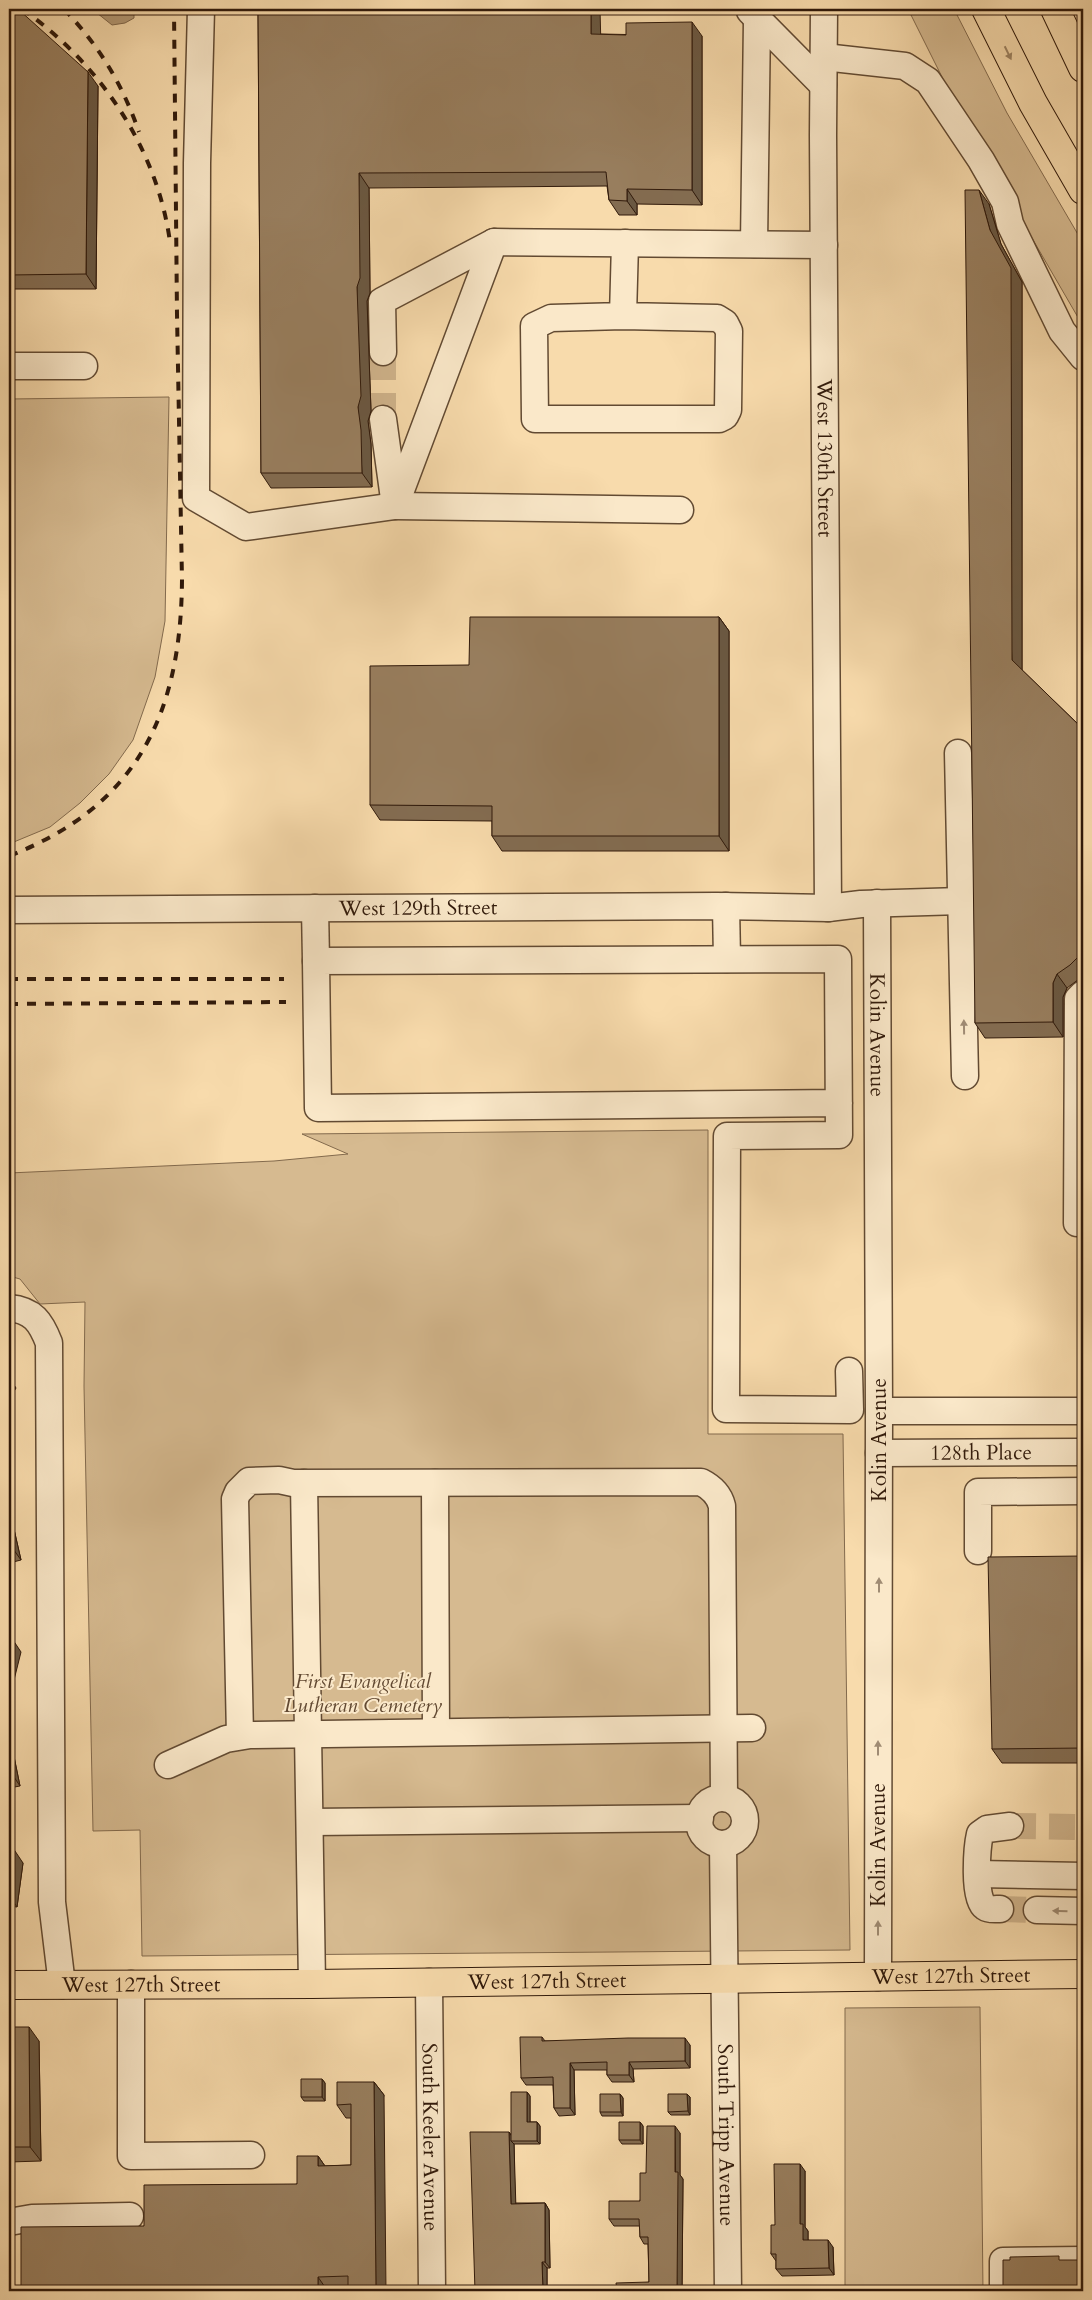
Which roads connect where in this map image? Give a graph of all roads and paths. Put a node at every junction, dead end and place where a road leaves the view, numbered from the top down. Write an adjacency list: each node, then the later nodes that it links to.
1 (202, 9): 20 (street)
2 (824, 9): 6 (street, West 130th Street)
3 (986, 9): 9 (main road, one-way to 9)
4 (1055, 9): 7 (main road)
5 (752, 14): 8 (street); 12 (street)
6 (824, 56): 8 (street, West 130th Street); 16 (street)
7 (1083, 68)
8 (823, 85): 13 (street, West 130th Street)
9 (1083, 190)
10 (494, 242): 11 (street); 15 (street); 20 (street)
11 (625, 243): 12 (street); 14 (street)
12 (754, 244): 13 (street)
13 (824, 245): 27 (street, West 130th Street)
14 (623, 316): 14 (street)
15 (383, 352)
16 (1083, 357)
17 (9, 366): 18 (street)
18 (84, 366)
19 (383, 419): 20 (street)
20 (395, 506): 21 (street)
21 (680, 510)
22 (958, 752): 23 (street)
23 (961, 901): 24 (street, West 129th Street); 33 (street, one-way to 23)
24 (877, 903): 27 (street, West 129th Street); 38 (street, Kolin Avenue)
25 (726, 906): 26 (street, West 129th Street); 27 (street, West 129th Street); 29 (street)
26 (315, 908): 28 (street, West 129th Street); 30 (street)
27 (828, 908)
28 (9, 910)
29 (728, 959): 30 (street); 34 (street)
30 (316, 961): 34 (street)
31 (1083, 994): 32 (street)
32 (1081, 1032): 35 (street)
33 (965, 1076)
34 (839, 1103): 37 (street)
35 (1077, 1223)
36 (9, 1308): 69 (street)
37 (849, 1371)
38 (879, 1411): 39 (street); 41 (street, Kolin Avenue)
39 (1083, 1411)
40 (1083, 1452): 41 (street, 128th Place)
41 (879, 1453): 63 (street, Kolin Avenue, one-way to 41)
42 (304, 1483): 43 (street); 49 (street); 50 (street)
43 (435, 1483): 47 (street); 48 (street)
44 (1083, 1491): 45 (street)
45 (978, 1551)
46 (752, 1728): 47 (street)
47 (723, 1729): 48 (street); 52 (street)
48 (436, 1732): 49 (street)
49 (309, 1734): 50 (street); 54 (street)
50 (240, 1736): 51 (street)
51 (168, 1765)
52 (724, 1798): 53 (street); 56 (street)
53 (700, 1818): 54 (street); 56 (street)
54 (311, 1822): 67 (street)
55 (1010, 1826): 57 (street)
56 (723, 1844): 64 (street, South Tripp Avenue)
57 (978, 1874): 58 (street); 59 (street)
58 (1083, 1876)
59 (1000, 1909)
60 (1037, 1910): 61 (street, one-way to 60)
61 (1083, 1911)
62 (1083, 1974): 63 (main road, West 127th Street)
63 (878, 1977): 64 (main road, West 127th Street)
64 (724, 1979): 65 (main road, West 127th Street); 75 (street, South Tripp Avenue)
65 (429, 1982): 67 (main road, West 127th Street); 74 (street, South Keeler Avenue)
66 (131, 1984): 67 (main road, West 127th Street); 69 (main road, West 127th Street); 70 (street)
67 (312, 1984)
68 (9, 1985): 69 (main road, West 127th Street)
69 (62, 1985)
70 (251, 2155)
71 (130, 2216): 72 (street)
72 (9, 2222)
73 (1083, 2260): 76 (street)
74 (432, 2291)
75 (728, 2291)
76 (1003, 2291)

